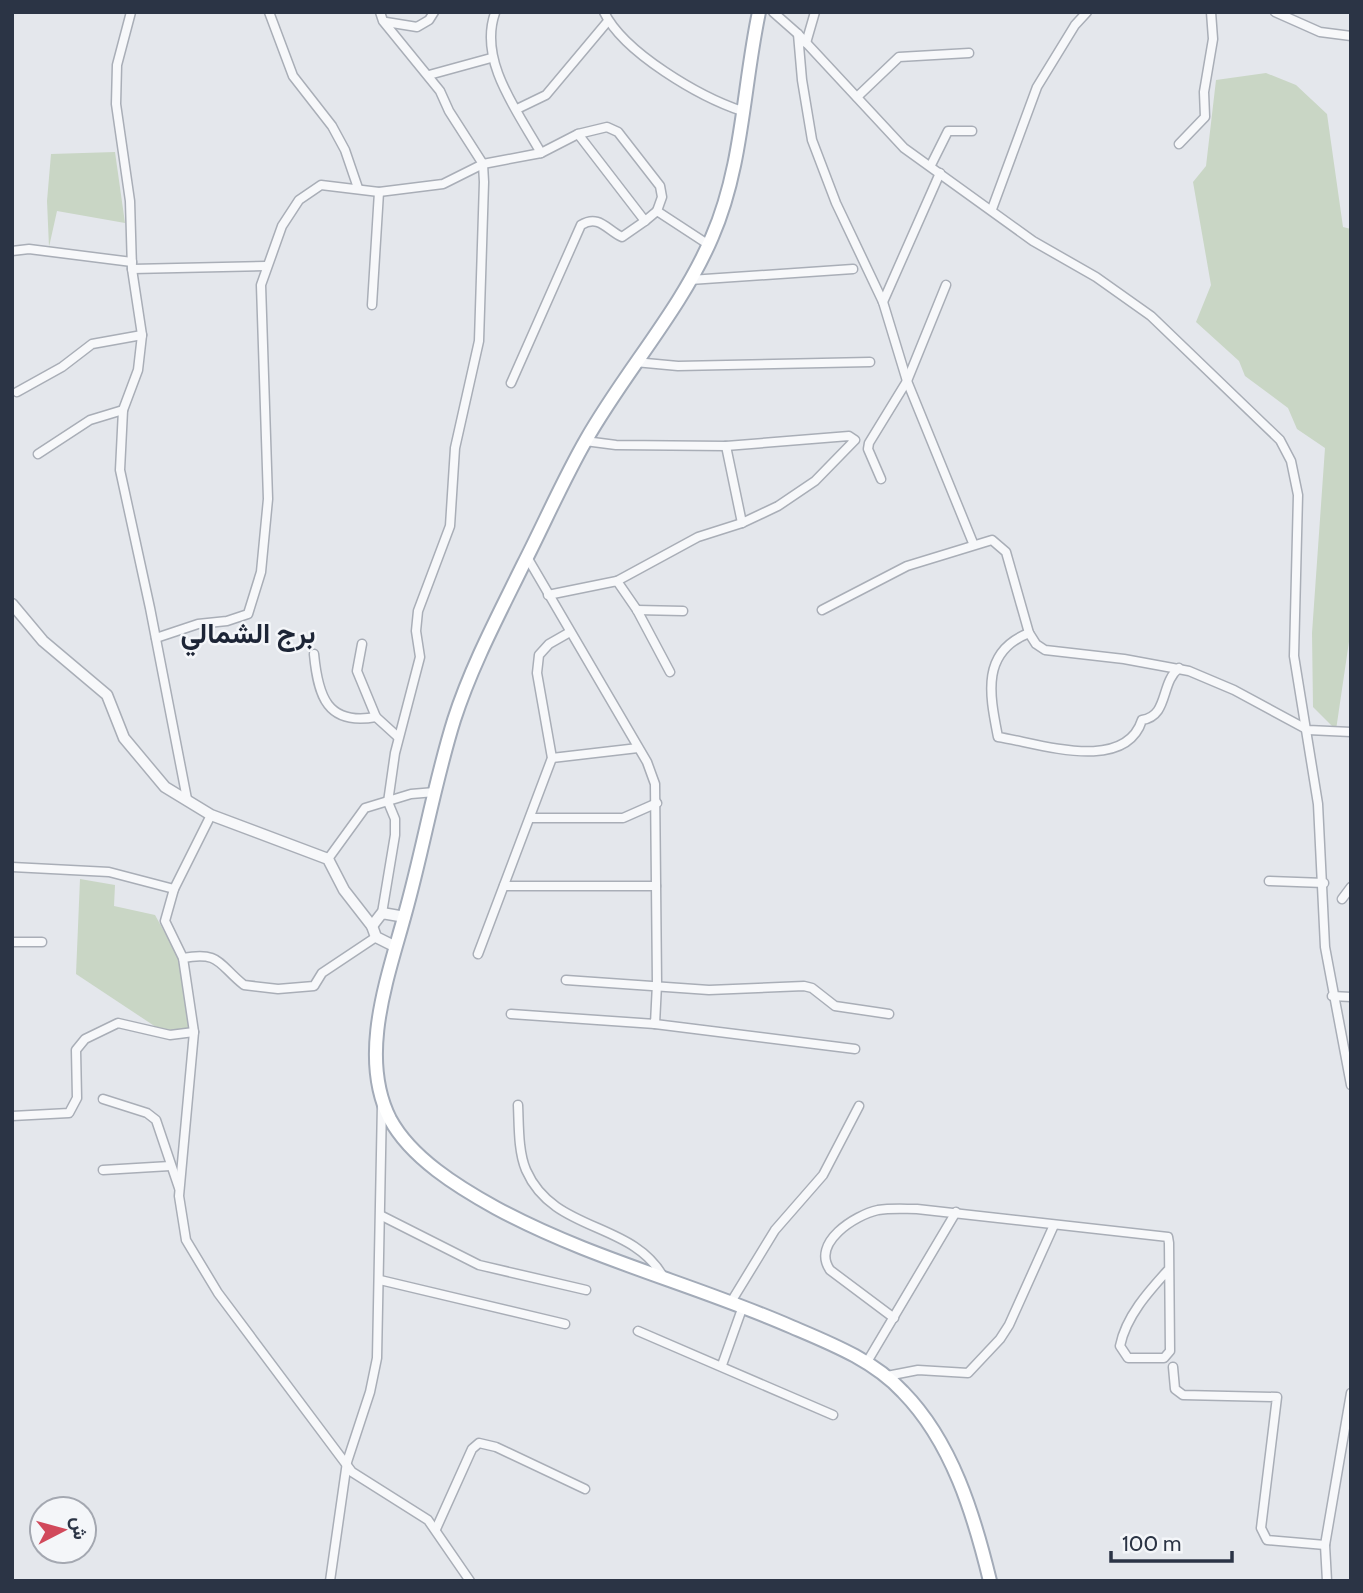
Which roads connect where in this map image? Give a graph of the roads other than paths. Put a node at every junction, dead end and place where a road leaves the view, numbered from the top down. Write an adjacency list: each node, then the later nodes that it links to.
1 (131, 12): 37 (street)
2 (269, 12): 30 (street)
3 (380, 12): 13 (street)
4 (434, 12): 13 (street)
5 (759, 12): 22 (main road)
6 (773, 12): 14 (street)
7 (815, 12): 16 (street)
8 (1087, 12): 32 (street)
9 (1211, 12): 25 (street)
10 (1275, 12): 15 (street)
11 (495, 13): 18 (street)
12 (606, 16): 21 (street); 22 (street)
13 (386, 22): 19 (street)
14 (798, 33): 16 (street); 42 (street)
15 (1351, 36)
16 (806, 43): 20 (street)
17 (969, 52): 20 (street)
18 (491, 58): 19 (street); 21 (street)
19 (429, 75): 27 (street)
20 (857, 97): 28 (street)
21 (517, 109): 26 (street)
22 (742, 111): 35 (main road)
23 (972, 131): 28 (street)
24 (578, 134): 26 (street); 33 (street); 34 (street)
25 (1180, 144)
26 (541, 153): 27 (street)
27 (483, 164): 31 (street); 74 (street)
28 (931, 165): 29 (street)
29 (940, 173): 32 (street); 42 (street)
30 (358, 188): 31 (street); 38 (street)
31 (379, 192): 43 (street)
32 (992, 209): 72 (street)
33 (657, 211): 34 (street); 35 (street)
34 (645, 221): 48 (street)
35 (709, 245): 40 (main road)
36 (12, 250): 37 (street)
37 (132, 265): 38 (street); 44 (street)
38 (266, 265): 66 (street)
39 (853, 269): 40 (street)
40 (691, 280): 45 (main road)
41 (947, 285): 47 (street)
42 (883, 302): 47 (street)
43 (372, 305)
44 (142, 335): 49 (street); 50 (street)
45 (635, 362): 46 (street); 51 (main road)
46 (870, 362)
47 (907, 380): 54 (street); 56 (street)
48 (511, 383)
49 (17, 392)
50 (123, 410): 53 (street); 66 (street)
51 (585, 441): 52 (street); 57 (main road)
52 (726, 446): 55 (street); 55 (street)
53 (38, 454)
54 (881, 479)
55 (741, 523): 58 (street)
56 (973, 543): 62 (street); 65 (street)
57 (527, 557): 59 (street); 77 (main road)
58 (617, 581): 59 (street); 61 (street)
59 (548, 595): 64 (street)
60 (12, 604): 78 (street)
61 (637, 610): 63 (street); 70 (street)
62 (822, 610)
63 (683, 611)
64 (570, 632): 75 (street); 76 (street)
65 (1029, 633): 69 (street); 69 (street)
66 (156, 638): 78 (street)
67 (362, 645): 71 (street)
68 (314, 654): 71 (street)
69 (1179, 668): 72 (street)
70 (670, 672)
71 (376, 717): 74 (street)
72 (1308, 730): 73 (street); 86 (street)
73 (1351, 732)
74 (398, 737): 79 (street)
75 (638, 748): 76 (street); 80 (street)
76 (552, 758): 82 (street)
77 (435, 792): 79 (street); 93 (main road)
78 (187, 799): 81 (street)
79 (388, 802): 83 (street); 92 (street)
80 (657, 803): 82 (street); 88 (street)
81 (211, 815): 83 (street); 90 (street)
82 (530, 818): 87 (street)
83 (328, 859): 94 (street)
84 (12, 867): 90 (street)
85 (1269, 881): 86 (street)
86 (1324, 883): 103 (street)
87 (504, 886): 88 (street); 99 (street)
88 (656, 886): 102 (street)
89 (1351, 887): 91 (street)
90 (174, 889): 100 (street)
91 (1342, 899)
92 (382, 913): 93 (street); 94 (street)
93 (405, 917): 98 (main road)
94 (372, 926): 95 (street)
95 (376, 937): 98 (street); 100 (street)
96 (12, 942): 97 (street)
97 (42, 942)
98 (396, 947): 112 (main road)
99 (478, 954)
100 (183, 958): 108 (street)
101 (566, 980): 102 (street)
102 (657, 984): 106 (street); 107 (street)
103 (1332, 996): 104 (street); 110 (street)
104 (1351, 997)
105 (511, 1014): 107 (street)
106 (890, 1014)
107 (655, 1024): 109 (street)
108 (194, 1032): 115 (street); 118 (street)
109 (855, 1049)
110 (1351, 1085)
111 (103, 1099): 116 (street)
112 (382, 1100): 120 (street); 123 (main road)
113 (518, 1105): 123 (street)
114 (859, 1106): 126 (street)
115 (12, 1116)
116 (170, 1166): 117 (street); 118 (street)
117 (103, 1170)
118 (180, 1189): 136 (street)
119 (956, 1212): 121 (street); 127 (street); 127 (street)
120 (382, 1216): 124 (street); 125 (street)
121 (1054, 1225): 122 (street); 133 (street)
122 (1169, 1269): 122 (street)
123 (664, 1278): 126 (main road)
124 (380, 1280): 128 (street); 136 (street)
125 (586, 1290)
126 (737, 1304): 130 (main road); 131 (street)
127 (894, 1318): 130 (street)
128 (565, 1324)
129 (638, 1331): 131 (street)
130 (867, 1362): 133 (main road)
131 (722, 1365): 135 (street)
132 (1172, 1367): 139 (street)
133 (887, 1376): 142 (main road)
134 (1351, 1393): 139 (street)
135 (833, 1415)
136 (346, 1462): 138 (street); 140 (street)
137 (585, 1489): 138 (street)
138 (436, 1529): 141 (street)
139 (1325, 1545): 143 (street)
140 (330, 1581)
141 (470, 1581)
142 (990, 1581)
143 (1327, 1581)

